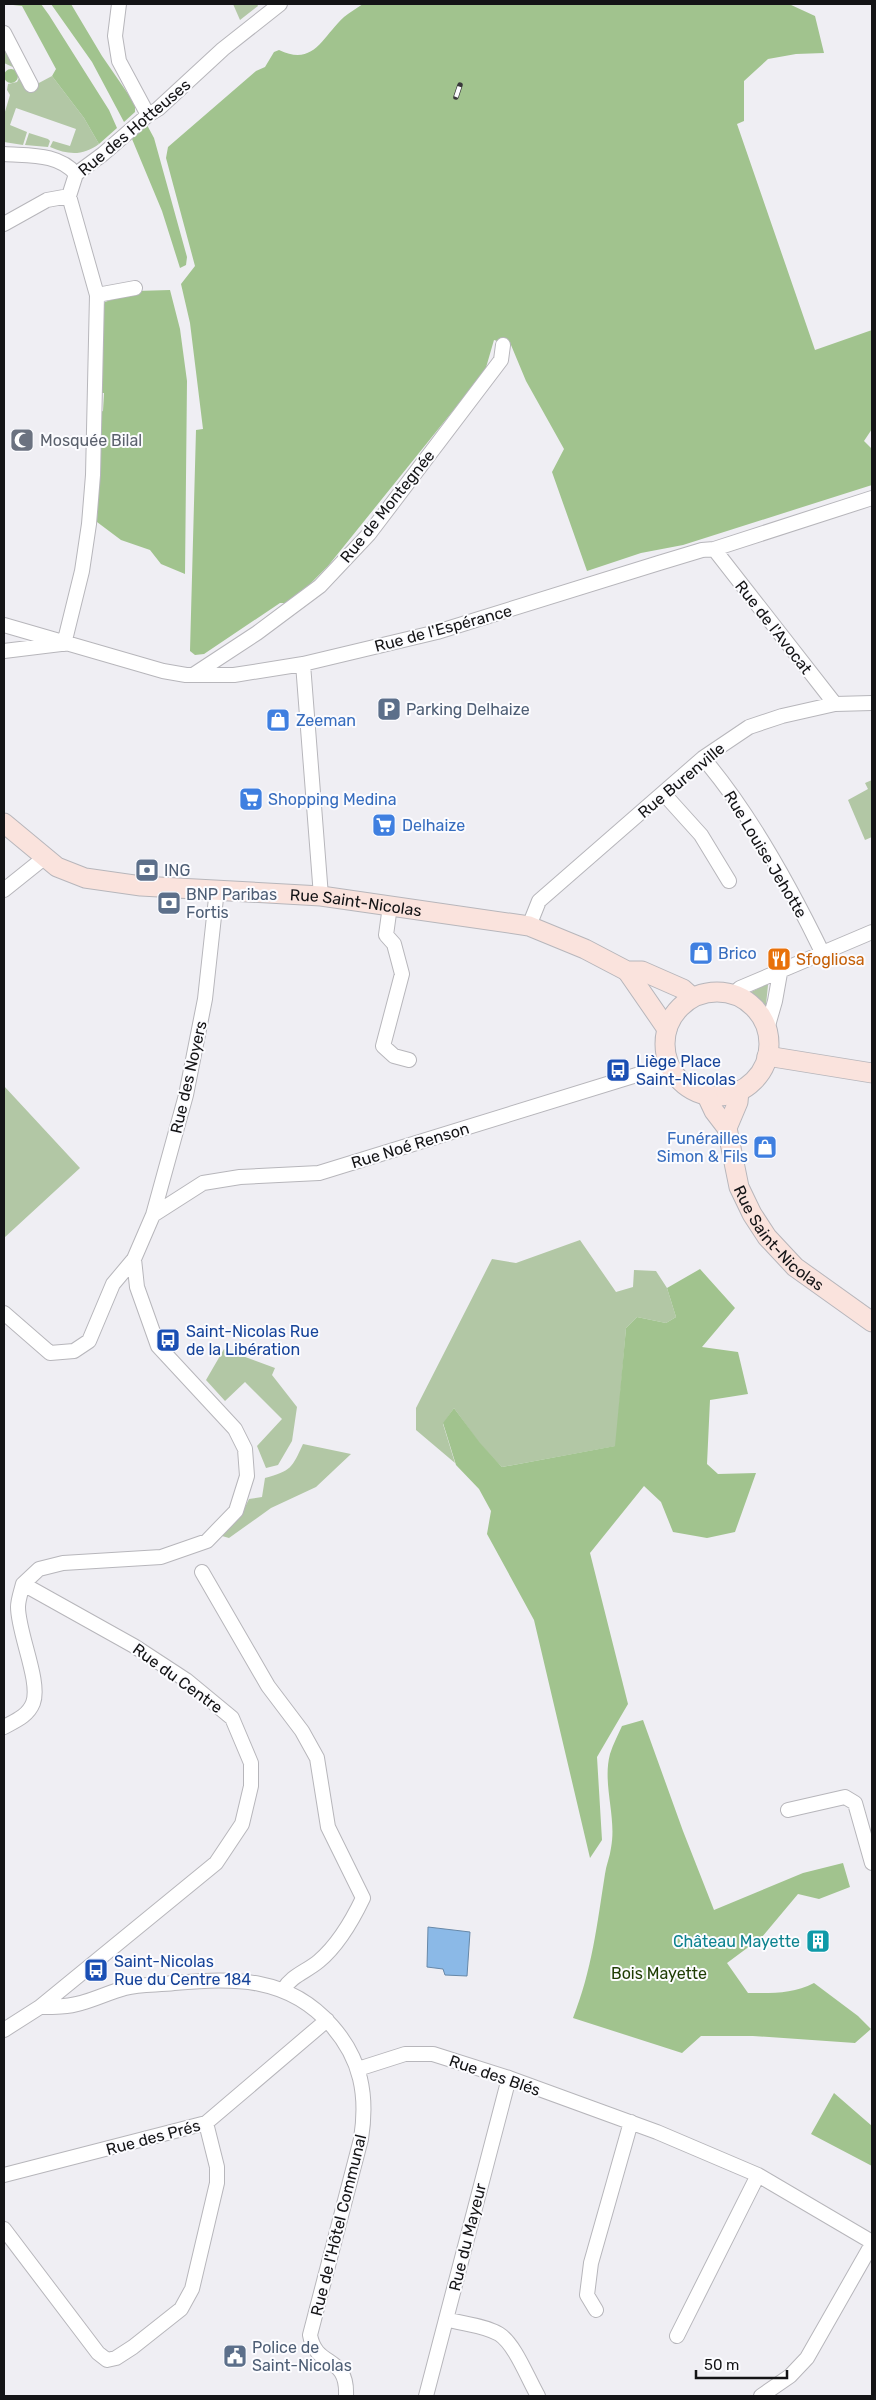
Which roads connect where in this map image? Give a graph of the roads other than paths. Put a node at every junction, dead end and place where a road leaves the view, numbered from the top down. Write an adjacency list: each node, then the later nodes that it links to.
1 (119, 4): 5 (street)
2 (280, 4): 5 (street, Rue des Hotteuses)
3 (4, 33): 4 (street)
4 (31, 85)
5 (143, 119): 7 (street, Rue des Hotteuses)
6 (4, 154): 7 (street)
7 (76, 174): 8 (street, Rue des Hotteuses)
8 (69, 196): 9 (street); 11 (street, Rue des Hotteuses)
9 (4, 224)
10 (135, 288): 11 (street)
11 (97, 295): 16 (street, Rue des Hotteuses)
12 (503, 346): 19 (street, Rue de Montegnée)
13 (872, 498): 14 (street, Rue de l'Espérance)
14 (714, 549): 18 (street, Rue de l'Espérance); 21 (street, Rue de l'Avocat)
15 (4, 625): 16 (street)
16 (64, 644): 17 (street, Rue de l'Espérance); 19 (street, Rue de l'Espérance)
17 (4, 652)
18 (303, 664): 19 (street, Rue de l'Espérance); 29 (street)
19 (193, 675)
20 (872, 702): 21 (street, Rue Burenville)
21 (835, 704): 22 (street, Rue Burenville)
22 (703, 758): 23 (street, Rue Burenville); 33 (street, Rue Louise Jehotte)
23 (664, 794): 26 (street); 31 (street, Rue Burenville)
24 (4, 822): 25 (street, Rue Saint-Nicolas)
25 (44, 858): 27 (street, Rue Saint-Nicolas); 28 (street)
26 (729, 881)
27 (212, 889): 29 (street, Rue Saint-Nicolas); 47 (street, Rue des Noyers)
28 (4, 890)
29 (321, 896): 30 (street, Rue Saint-Nicolas)
30 (390, 906): 31 (street, Rue Saint-Nicolas); 41 (street)
31 (529, 926): 34 (street, Rue Saint-Nicolas)
32 (872, 932): 33 (street)
33 (823, 954): 35 (street)
34 (627, 970): 37 (street, Rue Saint-Nicolas); 38 (street, Rue Saint-Nicolas)
35 (780, 973): 36 (street); 39 (street)
36 (734, 994): 37 (street); 39 (street)
37 (692, 998): 38 (street)
38 (667, 1029): 42 (street)
39 (766, 1029): 40 (street)
40 (767, 1056): 43 (street); 44 (street)
41 (409, 1060)
42 (669, 1065): 45 (street); 47 (street, Rue Noé Renson)
43 (872, 1073)
44 (739, 1090): 45 (street); 46 (street)
45 (706, 1094): 46 (street, Rue Saint-Nicolas)
46 (727, 1128): 50 (street, Rue Saint-Nicolas)
47 (153, 1214): 48 (street, Rue des Noyers)
48 (134, 1259): 49 (street); 52 (street)
49 (4, 1313)
50 (872, 1322)
51 (202, 1572): 56 (street)
52 (23, 1584): 53 (street); 57 (street, Rue du Centre)
53 (4, 1726)
54 (788, 1810): 55 (street)
55 (872, 1863)
56 (283, 1990): 57 (street, Rue de l'Hôtel Communal); 58 (street, Rue de l'Hôtel Communal)
57 (40, 2007): 59 (street, Rue du Centre)
58 (327, 2020): 60 (street, Rue de l'Hôtel Communal); 63 (street, Rue des Prés)
59 (4, 2030)
60 (358, 2069): 61 (street, Rue des Blés); 71 (street, Rue de l'Hôtel Communal)
61 (509, 2078): 62 (street, Rue des Blés); 69 (street, Rue du Mayeur)
62 (631, 2122): 64 (street, Rue des Blés); 68 (street)
63 (206, 2123): 65 (street, Rue des Prés); 66 (street)
64 (758, 2175): 67 (street, Rue des Blés); 70 (street)
65 (4, 2176)
66 (4, 2229)
67 (872, 2243): 74 (street, Rue des Blés)
68 (596, 2310)
69 (446, 2320): 72 (street, Rue du Mayeur); 73 (street)
70 (677, 2336)
71 (346, 2396)
72 (426, 2396)
73 (538, 2396)
74 (761, 2396)

